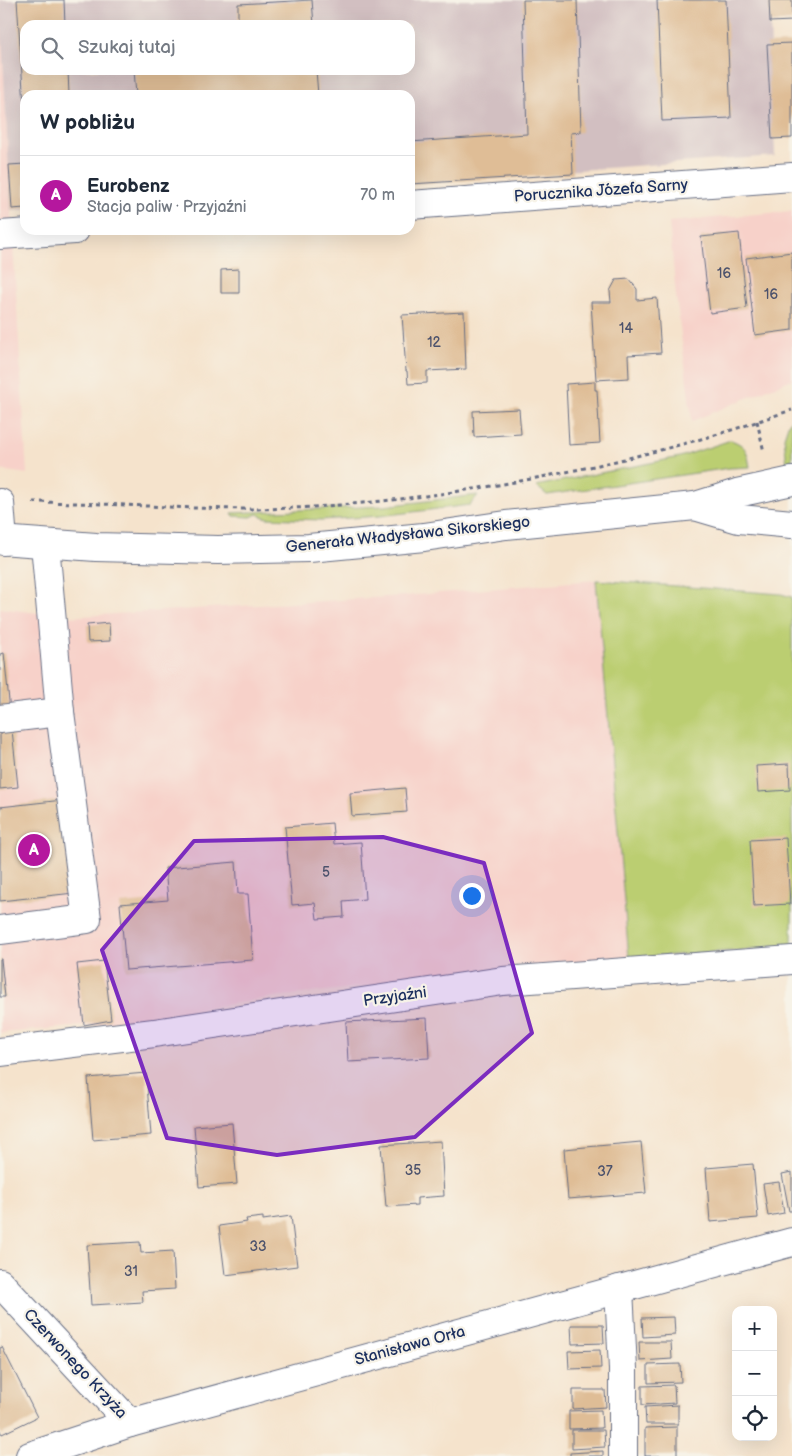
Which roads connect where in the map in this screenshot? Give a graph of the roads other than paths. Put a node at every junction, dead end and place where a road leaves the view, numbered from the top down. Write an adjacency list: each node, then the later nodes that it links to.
1 (792, 177): 2 (street, Porucznika Józefa Sarny)
2 (415, 205)
3 (20, 234): 4 (street)
4 (0, 235)
5 (792, 482): 7 (street, Generała Władysława Sikorskiego)
6 (0, 503): 9 (street)
7 (695, 506): 8 (street, Generała Władysława Sikorskiego); 10 (street, Generała Władysława Sikorskiego)
8 (792, 524)
9 (2, 540): 10 (street, Generała Władysława Sikorskiego)
10 (45, 544): 11 (street)
11 (60, 712): 12 (street); 13 (street)
12 (0, 719)
13 (0, 930)
14 (792, 960): 15 (street, Przyjaźni)
15 (0, 1052)
16 (792, 1242): 18 (street, Stanisława Orła)
17 (0, 1284): 19 (street, Czerwonego Krzyża)
18 (619, 1289): 19 (street, Stanisława Orła); 21 (street)
19 (130, 1423): 20 (street, Stanisława Orła)
20 (30, 1456)
21 (623, 1456)

